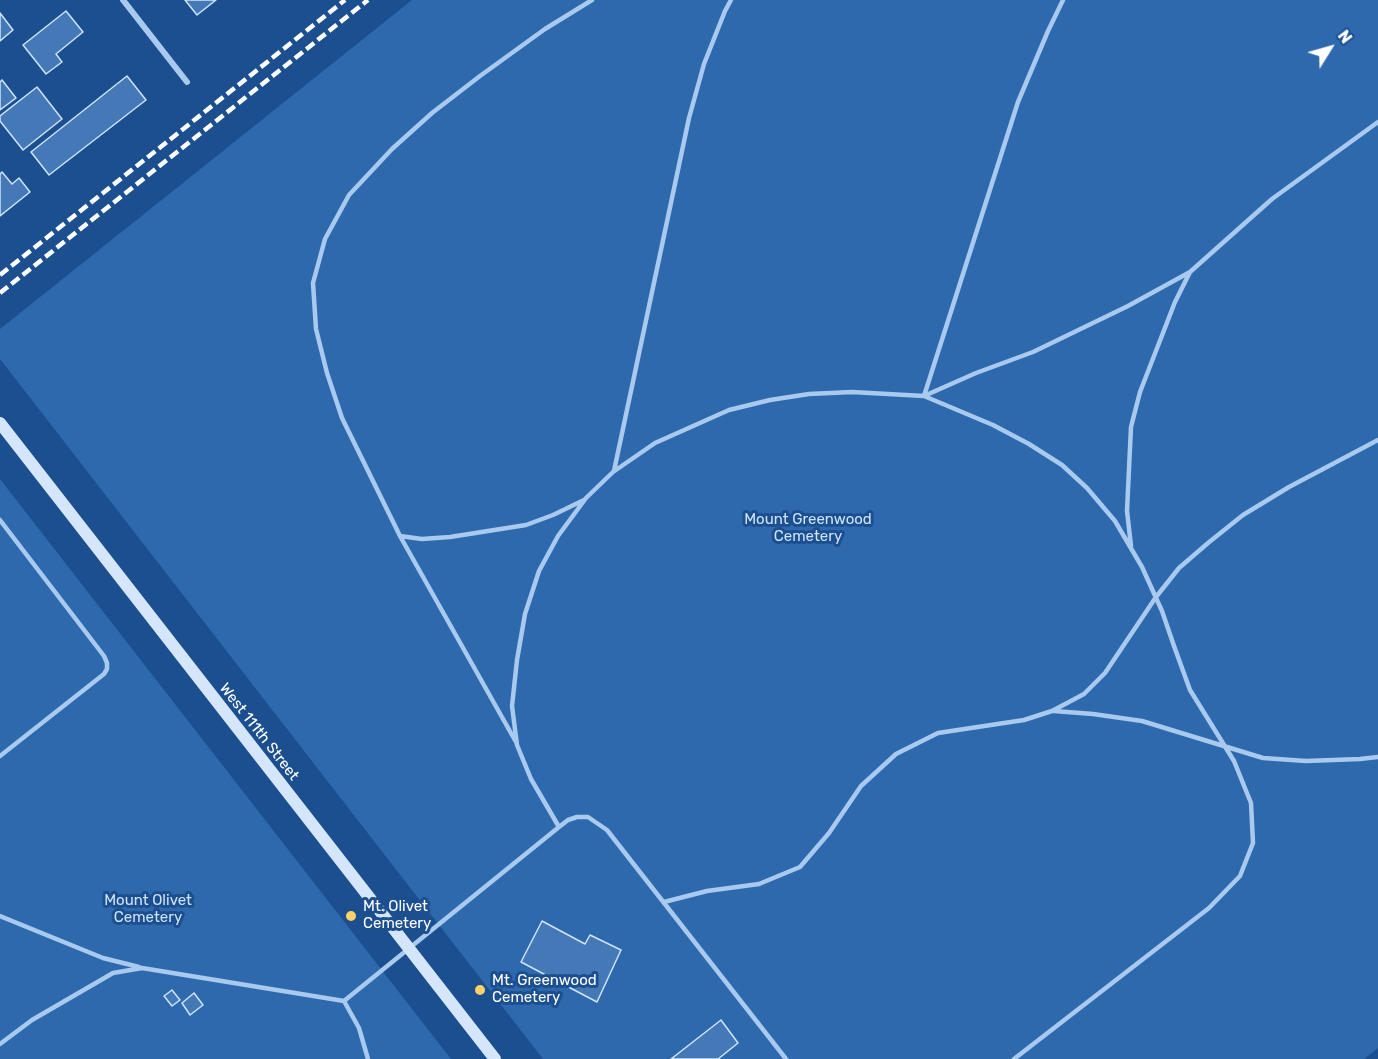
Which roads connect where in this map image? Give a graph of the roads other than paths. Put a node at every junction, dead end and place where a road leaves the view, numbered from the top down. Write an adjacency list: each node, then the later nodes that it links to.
1 (123, 0): 5 (street)
2 (592, 0): 14 (lane)
3 (731, 0): 11 (lane)
4 (1063, 0): 8 (lane)
5 (187, 82)
6 (1378, 122): 7 (lane)
7 (1190, 272): 8 (lane); 15 (lane)
8 (924, 396): 11 (lane); 15 (lane)
9 (0, 423): 25 (main road, West 111th Street)
10 (1378, 440): 16 (lane)
11 (613, 472): 12 (lane)
12 (586, 498): 14 (lane); 18 (lane)
13 (0, 520): 20 (lane)
14 (400, 536): 18 (lane)
15 (1132, 549): 16 (lane)
16 (1156, 597): 17 (lane); 19 (lane)
17 (1052, 711): 19 (lane); 23 (lane)
18 (518, 745): 22 (lane)
19 (1225, 746): 21 (lane); 32 (lane)
20 (0, 756)
21 (1378, 757)
22 (559, 827): 23 (lane); 25 (lane)
23 (664, 902): 31 (lane)
24 (0, 916): 26 (lane)
25 (410, 949): 27 (lane); 30 (main road, West 111th Street)
26 (142, 968): 27 (lane); 28 (lane)
27 (344, 1001): 29 (lane)
28 (0, 1044)
29 (368, 1059)
30 (495, 1059)
31 (786, 1059)
32 (1014, 1059)

